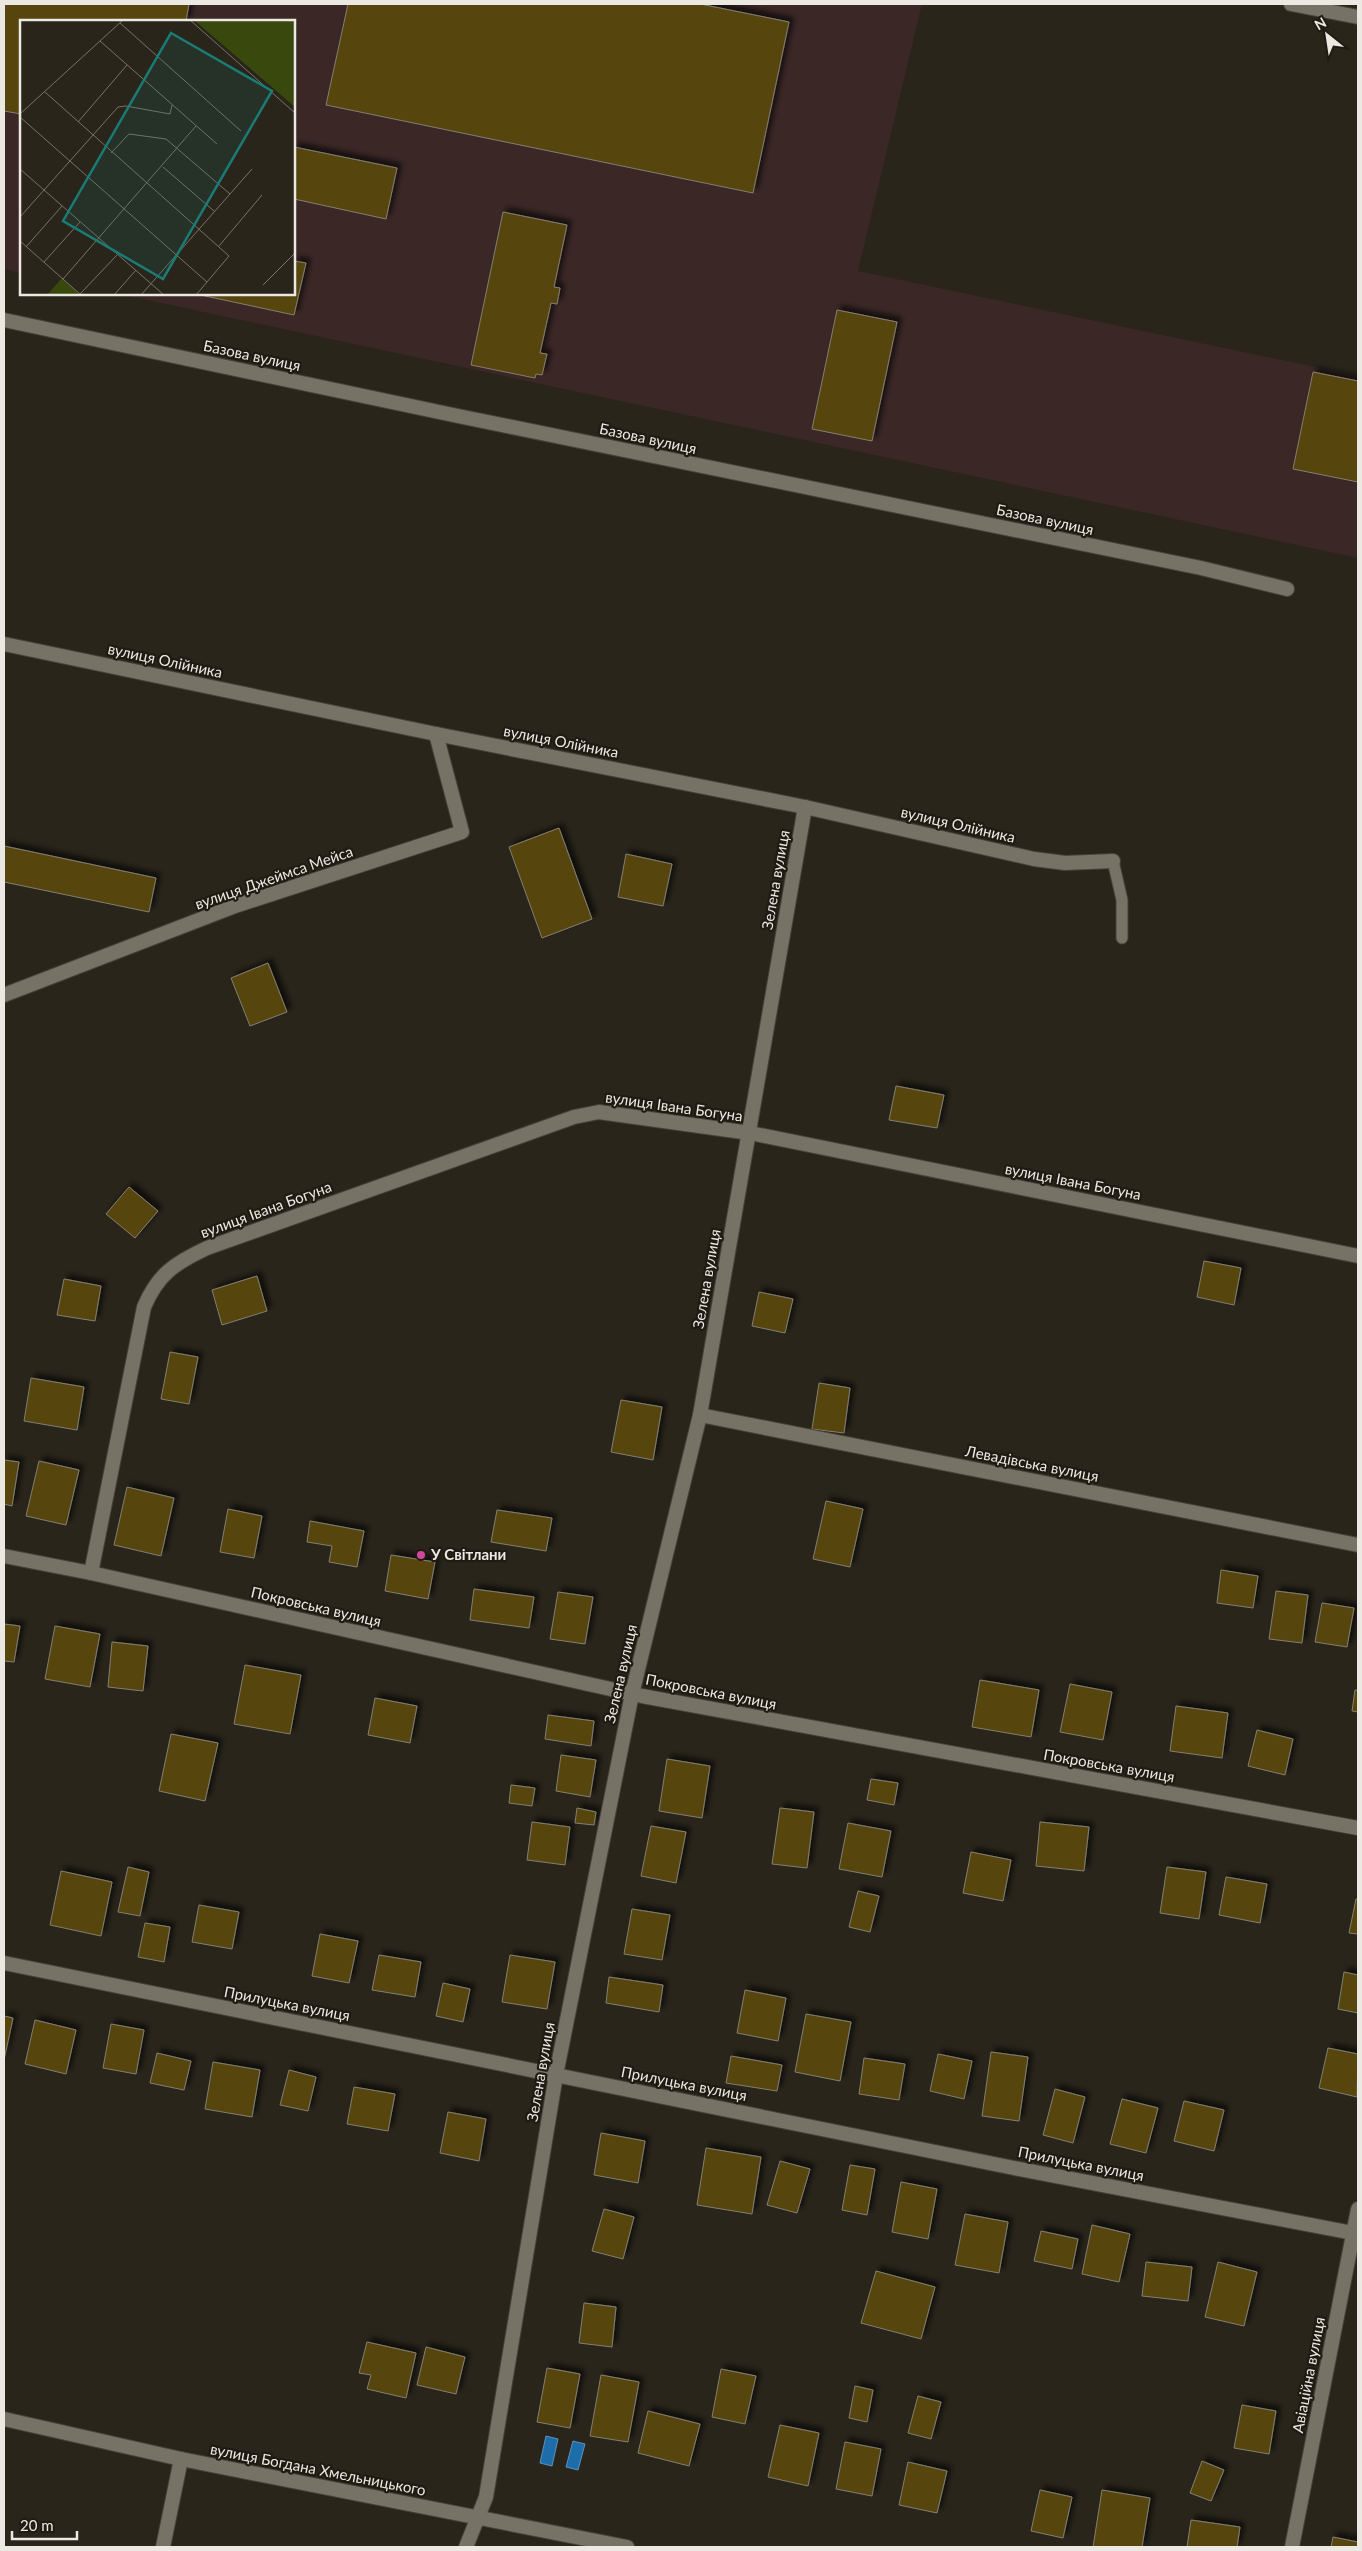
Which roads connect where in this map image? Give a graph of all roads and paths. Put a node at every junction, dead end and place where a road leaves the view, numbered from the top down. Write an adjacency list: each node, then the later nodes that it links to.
1 (1291, 4): 2 (street)
2 (1358, 17)
3 (4, 320): 4 (street, Базова вулиця)
4 (1287, 589)
5 (4, 644): 6 (street, вулиця Олійника)
6 (436, 734): 7 (street, вулиця Олійника); 10 (street, вулиця Джеймса Мейса)
7 (805, 807): 8 (street, вулиця Олійника); 11 (street, Зелена вулиця)
8 (1113, 861): 9 (lane)
9 (1122, 938)
10 (4, 995)
11 (750, 1133): 12 (street, вулиця Івана Богуна); 13 (street, Зелена вулиця); 16 (street, вулиця Івана Богуна)
12 (1358, 1256)
13 (700, 1415): 14 (street, Левадівська вулиця); 17 (street, Зелена вулиця)
14 (1358, 1545)
15 (4, 1556): 16 (street, Покровська вулиця)
16 (91, 1573): 17 (street, Покровська вулиця)
17 (632, 1694): 18 (street, Покровська вулиця); 20 (street, Зелена вулиця)
18 (1358, 1828)
19 (4, 1963): 20 (street, Прилуцька вулиця)
20 (556, 2075): 22 (street, Прилуцька вулиця); 25 (street, Зелена вулиця)
21 (1358, 2209): 22 (street, Авіаційна вулиця)
22 (1356, 2234): 29 (street, Авіаційна вулиця)
23 (4, 2419): 24 (street, вулиця Богдана Хмельницького)
24 (181, 2459): 25 (street, вулиця Богдана Хмельницького); 26 (street)
25 (476, 2519): 27 (street, Зелена вулиця); 28 (street, вулиця Богдана Хмельницького)
26 (163, 2547)
27 (466, 2547)
28 (627, 2547)
29 (1292, 2547)

